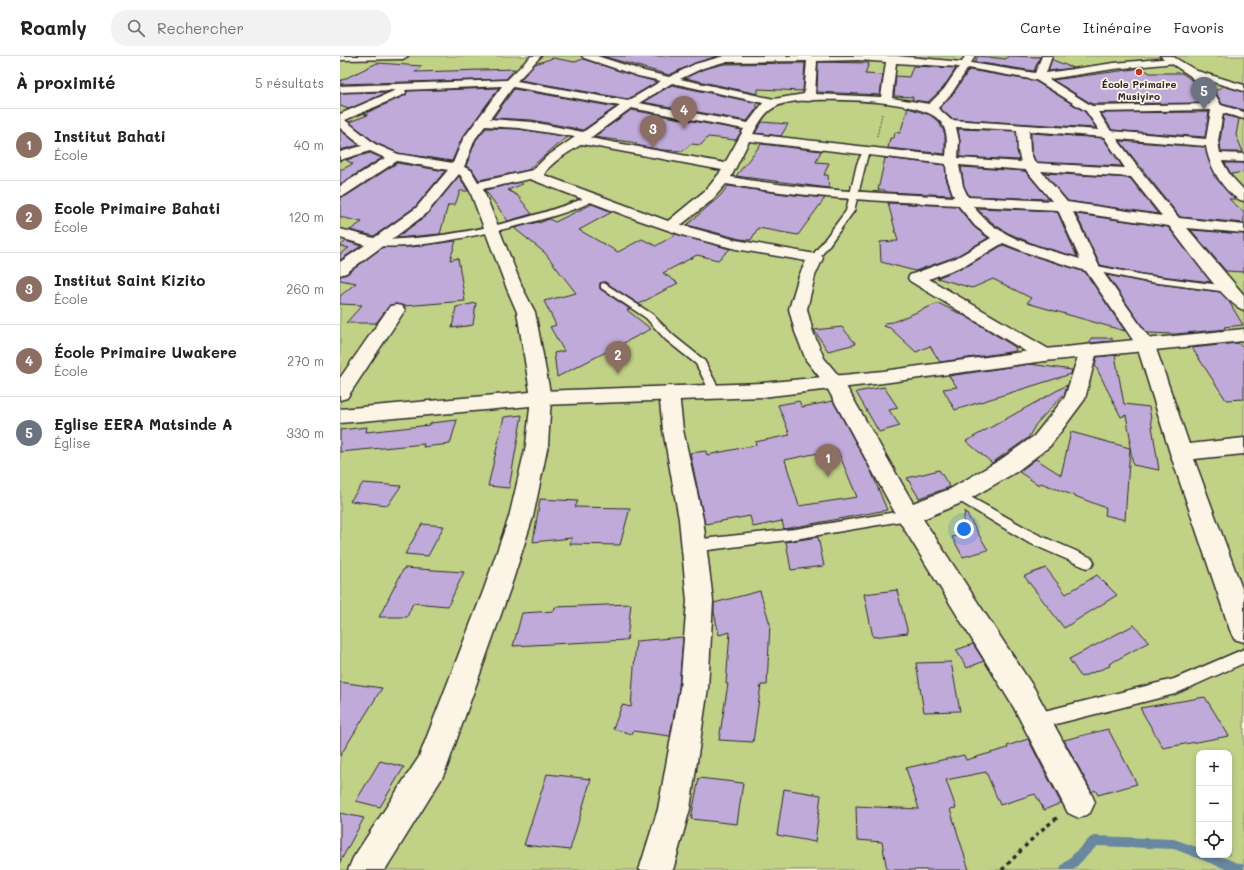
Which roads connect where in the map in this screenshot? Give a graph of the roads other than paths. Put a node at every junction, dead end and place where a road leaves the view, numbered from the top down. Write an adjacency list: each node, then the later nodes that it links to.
1 (403, 56): 7 (street)
2 (536, 56): 16 (street)
3 (586, 56): 15 (street)
4 (812, 56): 8 (street); 9 (street); 20 (street)
5 (1048, 56): 14 (street)
6 (340, 57): 7 (street)
7 (385, 57): 12 (street)
8 (722, 58): 15 (street)
9 (892, 58): 11 (street); 21 (street)
10 (1169, 58): 13 (street); 14 (street)
11 (968, 61): 14 (street); 25 (street)
12 (366, 66)
13 (1193, 73): 18 (street); 24 (street)
14 (1039, 77): 26 (street)
15 (670, 80): 22 (street); 23 (street)
16 (510, 83): 17 (street); 23 (street); 30 (street)
17 (413, 87): 19 (street); 28 (street)
18 (1244, 88)
19 (340, 89)
20 (808, 98): 21 (street); 22 (street)
21 (886, 100): 25 (street)
22 (773, 102): 33 (street)
23 (629, 105): 33 (street); 35 (street)
24 (1217, 107): 26 (street); 27 (street); 36 (street)
25 (931, 108): 31 (street)
26 (1090, 109): 34 (street)
27 (1244, 116)
28 (340, 118)
29 (340, 122): 37 (street)
30 (482, 122): 35 (street); 45 (street)
31 (948, 123): 32 (street); 43 (street)
32 (1023, 127): 34 (street); 44 (street)
33 (749, 132): 38 (street); 47 (street)
34 (1109, 135): 36 (street); 48 (street)
35 (580, 140): 46 (street); 47 (street)
36 (1213, 143): 41 (street)
37 (371, 147): 39 (street); 40 (street)
38 (866, 150): 43 (street); 51 (lane)
39 (340, 156)
40 (395, 157): 45 (street); 50 (street)
41 (1215, 157): 42 (street); 52 (street)
42 (1244, 158)
43 (952, 160): 44 (street); 54 (street)
44 (1028, 165): 48 (street); 55 (street)
45 (457, 168): 49 (street); 62 (street)
46 (538, 173): 49 (street); 53 (street)
47 (725, 173): 51 (street); 57 (street)
48 (1135, 173): 56 (street)
49 (474, 187): 59 (street)
50 (340, 192)
51 (854, 196): 54 (street); 63 (lane)
52 (1244, 197)
53 (591, 199): 57 (street); 59 (lane)
54 (961, 201): 55 (street); 61 (street)
55 (1063, 206): 56 (street); 64 (street)
56 (1174, 221): 58 (street); 67 (street)
57 (671, 226): 63 (street)
58 (1244, 229)
59 (492, 230): 62 (lane); 78 (street)
60 (340, 233): 62 (street)
61 (1003, 237): 64 (street); 73 (street)
62 (376, 242): 65 (street)
63 (815, 258): 74 (street)
64 (1092, 268): 67 (lane); 71 (street)
65 (340, 270)
66 (604, 286): 77 (lane)
67 (1228, 288): 68 (street)
68 (1244, 305)
69 (396, 310): 75 (street)
70 (1244, 335): 71 (street)
71 (1146, 346): 72 (street); 81 (street)
72 (1088, 351): 73 (street); 82 (street)
73 (1045, 355): 74 (street)
74 (833, 381): 77 (street); 83 (street)
75 (340, 393)
76 (669, 393): 77 (street); 78 (street); 84 (street)
77 (716, 393)
78 (541, 398): 79 (street); 91 (street)
79 (340, 416)
80 (1244, 446): 81 (street)
81 (1181, 453): 86 (street)
82 (958, 495): 83 (street); 85 (lane)
83 (908, 515): 84 (lane); 89 (street)
84 (693, 546): 92 (street)
85 (1087, 562)
86 (1236, 582): 87 (street)
87 (1244, 630)
88 (1244, 656): 89 (lane)
89 (1036, 721): 90 (street)
90 (1078, 802)
91 (365, 870)
92 (656, 870)

